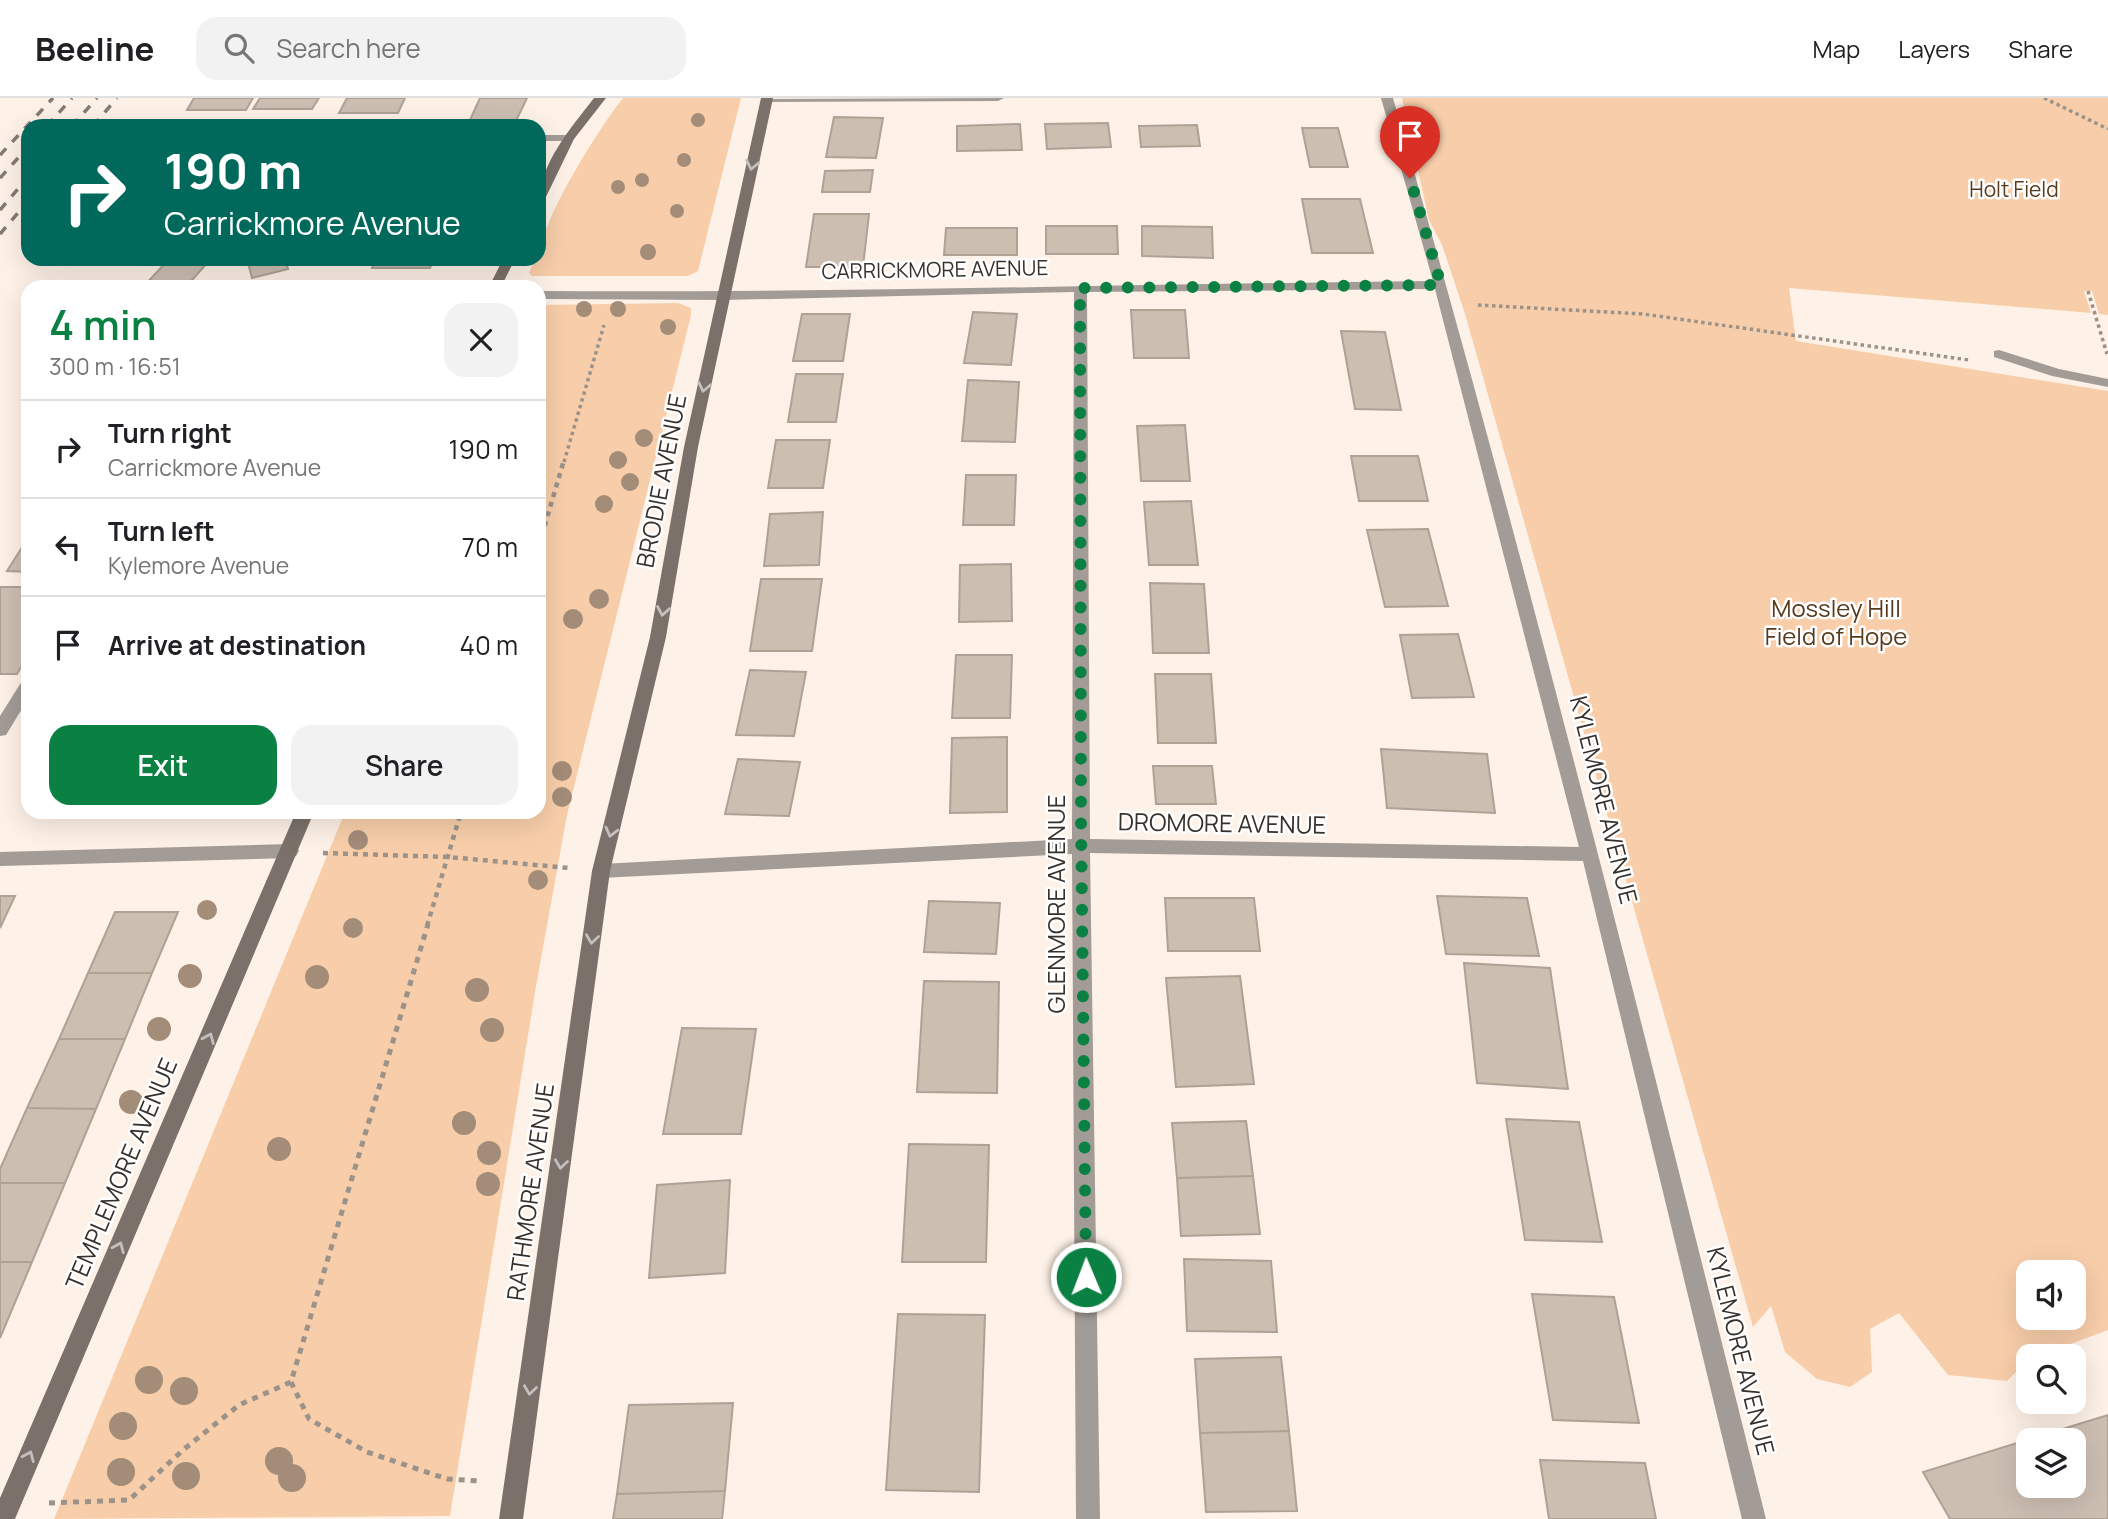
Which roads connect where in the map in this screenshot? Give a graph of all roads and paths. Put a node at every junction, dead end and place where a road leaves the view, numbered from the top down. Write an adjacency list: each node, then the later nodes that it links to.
1 (600, 98): 8 (street)
2 (767, 98): 3 (street); 15 (street, BRODIE AVENUE, one-way to 15)
3 (998, 98)
4 (1387, 98): 10 (street, KYLEMORE AVENUE)
5 (2044, 98): 6 (path)
6 (2108, 129)
7 (546, 138): 8 (street)
8 (569, 138): 9 (street)
9 (546, 185)
10 (1441, 285): 11 (street, CARRICKMORE AVENUE); 27 (street, KYLEMORE AVENUE)
11 (1080, 288): 15 (street, CARRICKMORE AVENUE); 25 (street, GLENMORE AVENUE)
12 (2088, 291): 18 (path)
13 (613, 294): 14 (street, CARRICKMORE AVENUE); 15 (street, CARRICKMORE AVENUE); 20 (path)
14 (546, 295)
15 (724, 296): 30 (street, BRODIE AVENUE, one-way to 30)
16 (1471, 304): 17 (path)
17 (1999, 354): 19 (street)
18 (2108, 358)
19 (2108, 383)
20 (546, 521)
21 (21, 696): 22 (street)
22 (0, 730)
23 (301, 819): 26 (street)
24 (459, 819): 28 (path)
25 (1081, 846): 27 (street, DROMORE AVENUE); 30 (street, DROMORE AVENUE); 35 (street, GLENMORE AVENUE)
26 (290, 851): 28 (path); 29 (street); 33 (street, TEMPLEMORE AVENUE, one-way to 26)
27 (1591, 854): 36 (street, KYLEMORE AVENUE)
28 (448, 858): 30 (path); 31 (path)
29 (0, 859)
30 (601, 871): 32 (street, RATHMORE AVENUE, one-way to 32)
31 (291, 1382): 32 (path); 33 (path)
32 (517, 1483): 34 (street, RATHMORE AVENUE)
33 (6, 1511)
34 (511, 1519)
35 (1088, 1519)
36 (1754, 1519)

